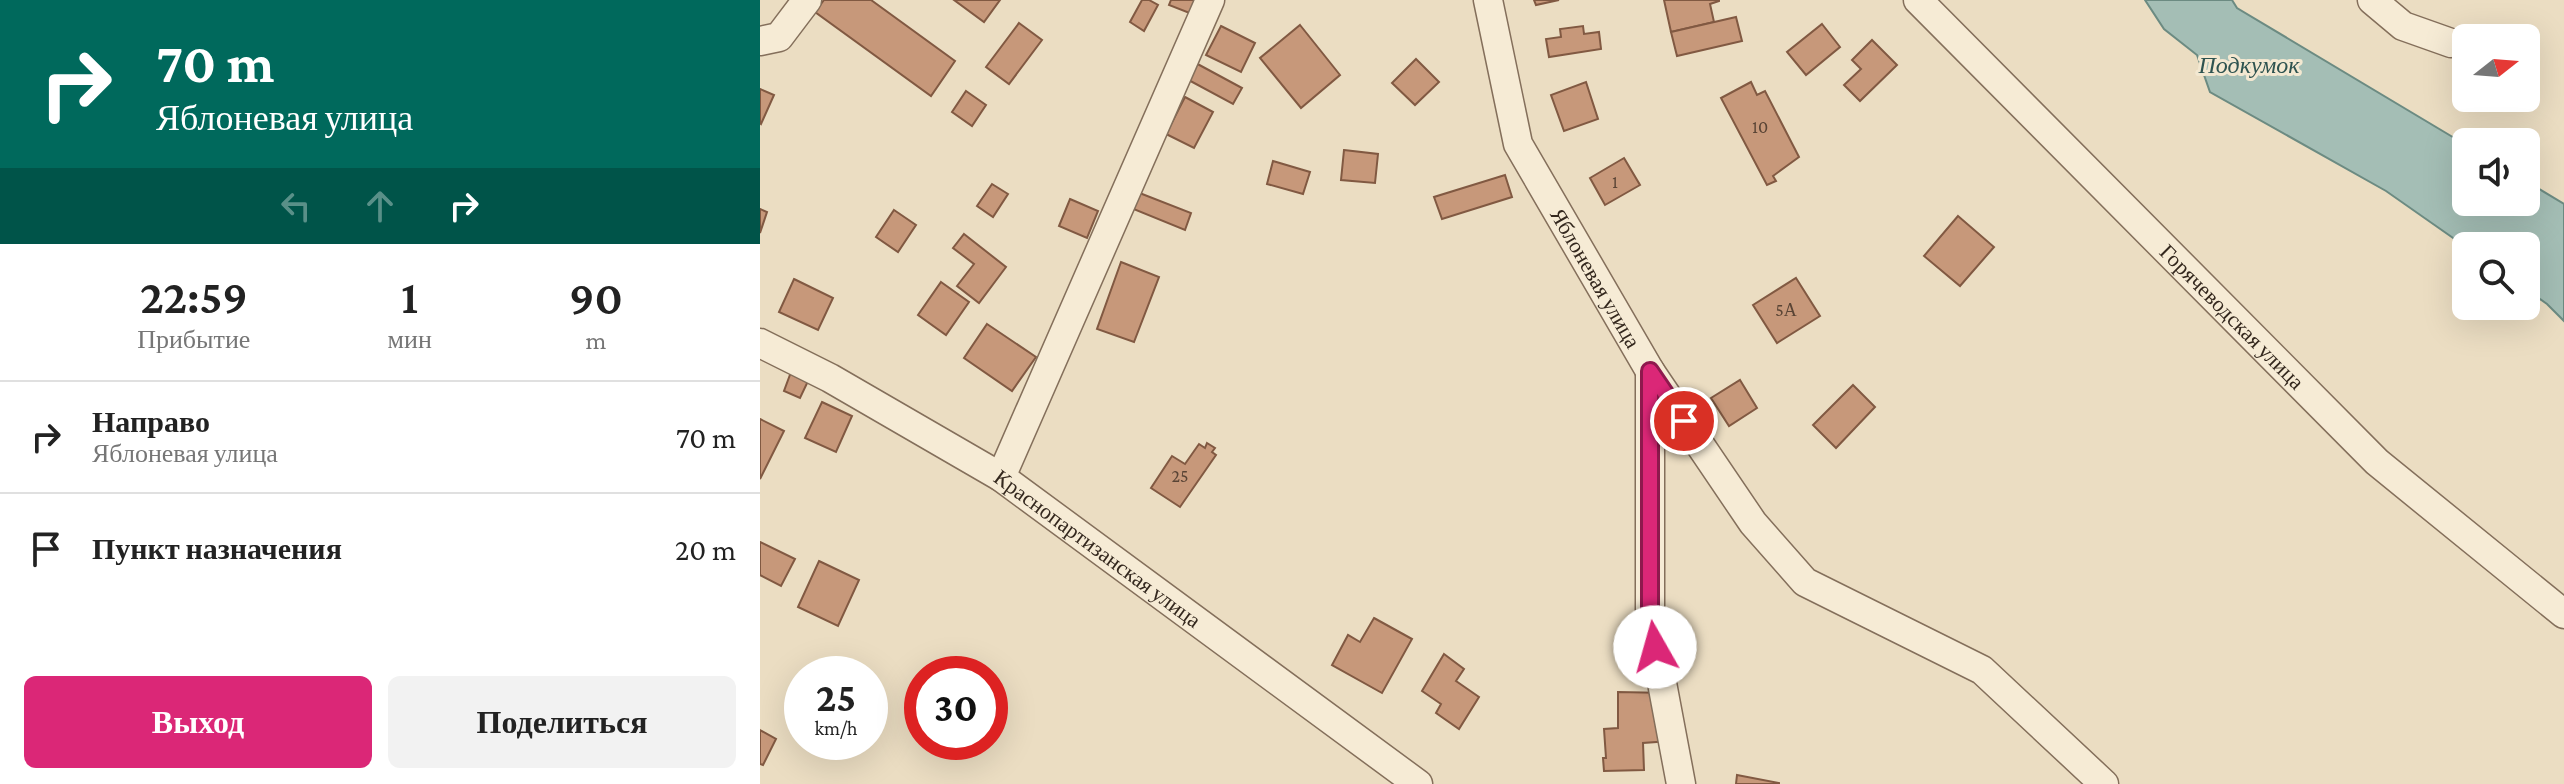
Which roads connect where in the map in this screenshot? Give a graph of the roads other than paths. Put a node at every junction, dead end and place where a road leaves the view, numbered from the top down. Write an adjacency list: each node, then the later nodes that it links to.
1 (807, 0): 6 (street)
2 (1210, 0): 10 (street)
3 (1488, 0): 9 (street, Яблоневая улица)
4 (1918, 0): 11 (street, Горячеводская улица)
5 (2372, 0): 7 (street)
6 (760, 41)
7 (2451, 43)
8 (760, 343): 10 (street, Краснопартизанская улица)
9 (1650, 371): 13 (street); 14 (street, Яблоневая улица)
10 (1001, 477): 12 (street, Краснопартизанская улица)
11 (2564, 614)
12 (1418, 784)
13 (1681, 784)
14 (2104, 784)

